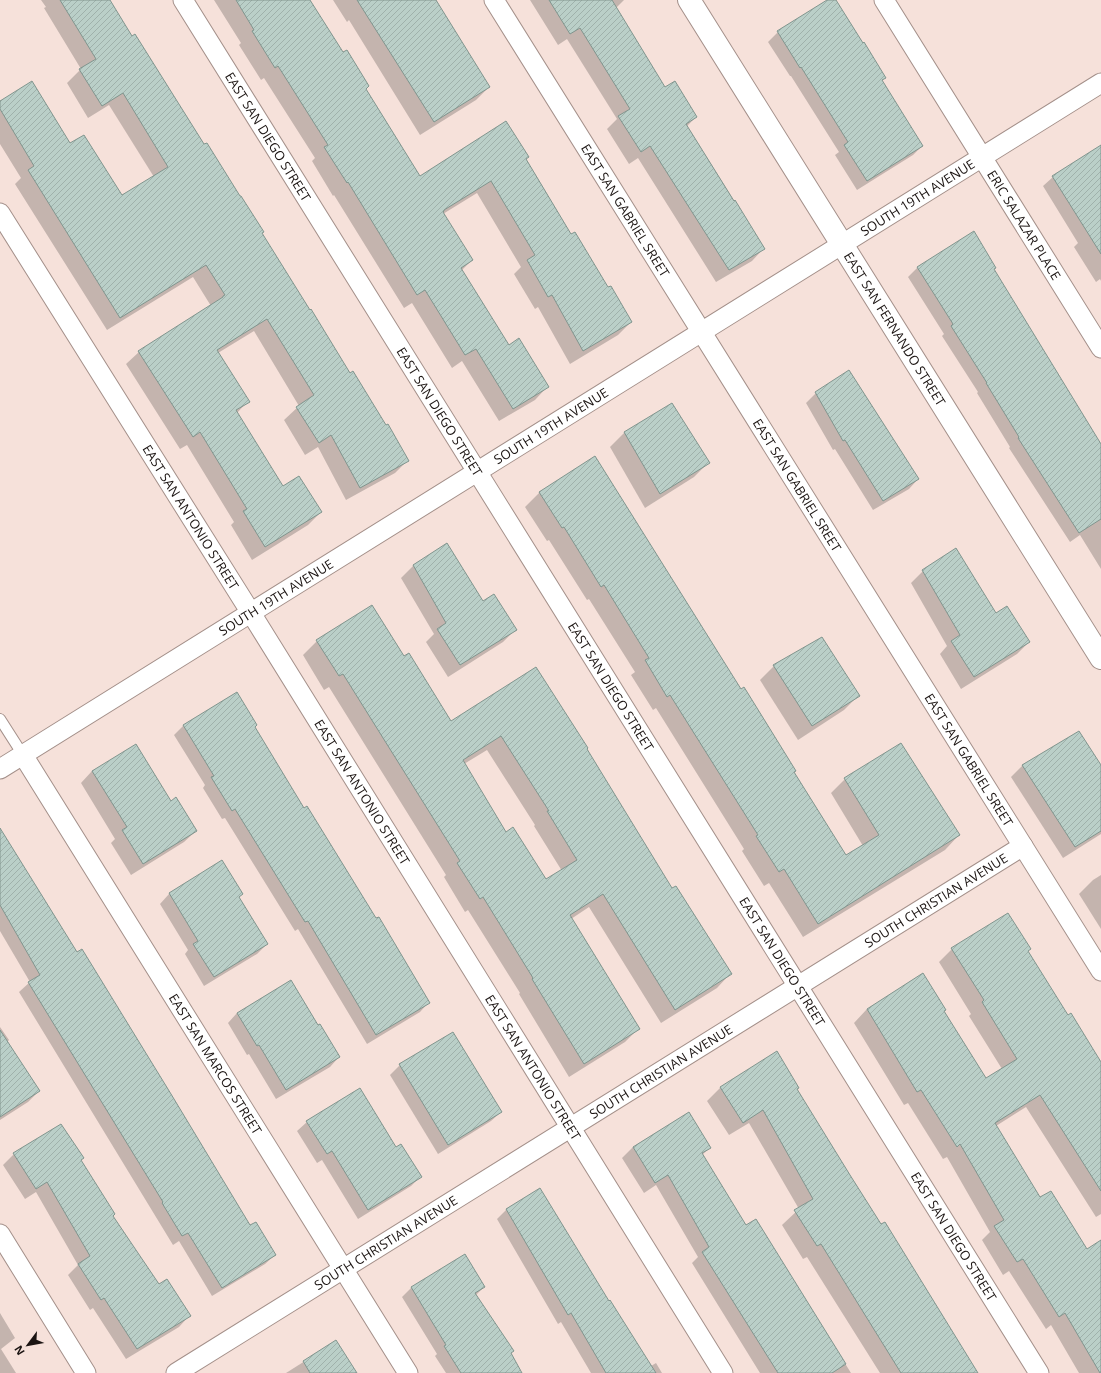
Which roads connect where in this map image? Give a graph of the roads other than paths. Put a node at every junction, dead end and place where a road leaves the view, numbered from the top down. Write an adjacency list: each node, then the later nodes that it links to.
1 (183, 0): 11 (street, EAST SAN DIEGO STREET)
2 (494, 0): 9 (street, EAST SAN GABRIEL SREET)
3 (689, 0): 8 (street, EAST SAN FERNANDO STREET)
4 (884, 0): 6 (street, ERIC SALAZAR PLACE)
5 (1101, 83): 6 (street, SOUTH 19TH AVENUE)
6 (982, 157): 8 (street, SOUTH 19TH AVENUE); 10 (street, ERIC SALAZAR PLACE)
7 (0, 213): 12 (street, EAST SAN ANTONIO STREET)
8 (842, 244): 9 (street, SOUTH 19TH AVENUE); 13 (street, EAST SAN FERNANDO STREET)
9 (701, 332): 11 (street, SOUTH 19TH AVENUE); 17 (street, EAST SAN GABRIEL SREET)
10 (1101, 348)
11 (477, 472): 12 (street, SOUTH 19TH AVENUE); 19 (street, EAST SAN DIEGO STREET)
12 (251, 613): 15 (street, SOUTH 19TH AVENUE); 20 (street, EAST SAN ANTONIO STREET)
13 (1101, 658)
14 (0, 719): 15 (lane)
15 (23, 755): 16 (street, SOUTH 19TH AVENUE); 22 (street, EAST SAN MARCOS STREET)
16 (0, 769)
17 (1023, 846): 18 (street, EAST SAN GABRIEL SREET); 19 (street, SOUTH CHRISTIAN AVENUE)
18 (1101, 971)
19 (798, 986): 20 (street, SOUTH CHRISTIAN AVENUE); 27 (street, EAST SAN DIEGO STREET)
20 (570, 1127): 22 (street, SOUTH CHRISTIAN AVENUE); 26 (street, EAST SAN ANTONIO STREET)
21 (0, 1234): 23 (street)
22 (342, 1269): 24 (street, SOUTH CHRISTIAN AVENUE); 25 (street, EAST SAN MARCOS STREET)
23 (86, 1373)
24 (176, 1373)
25 (408, 1373)
26 (723, 1373)
27 (1039, 1373)

